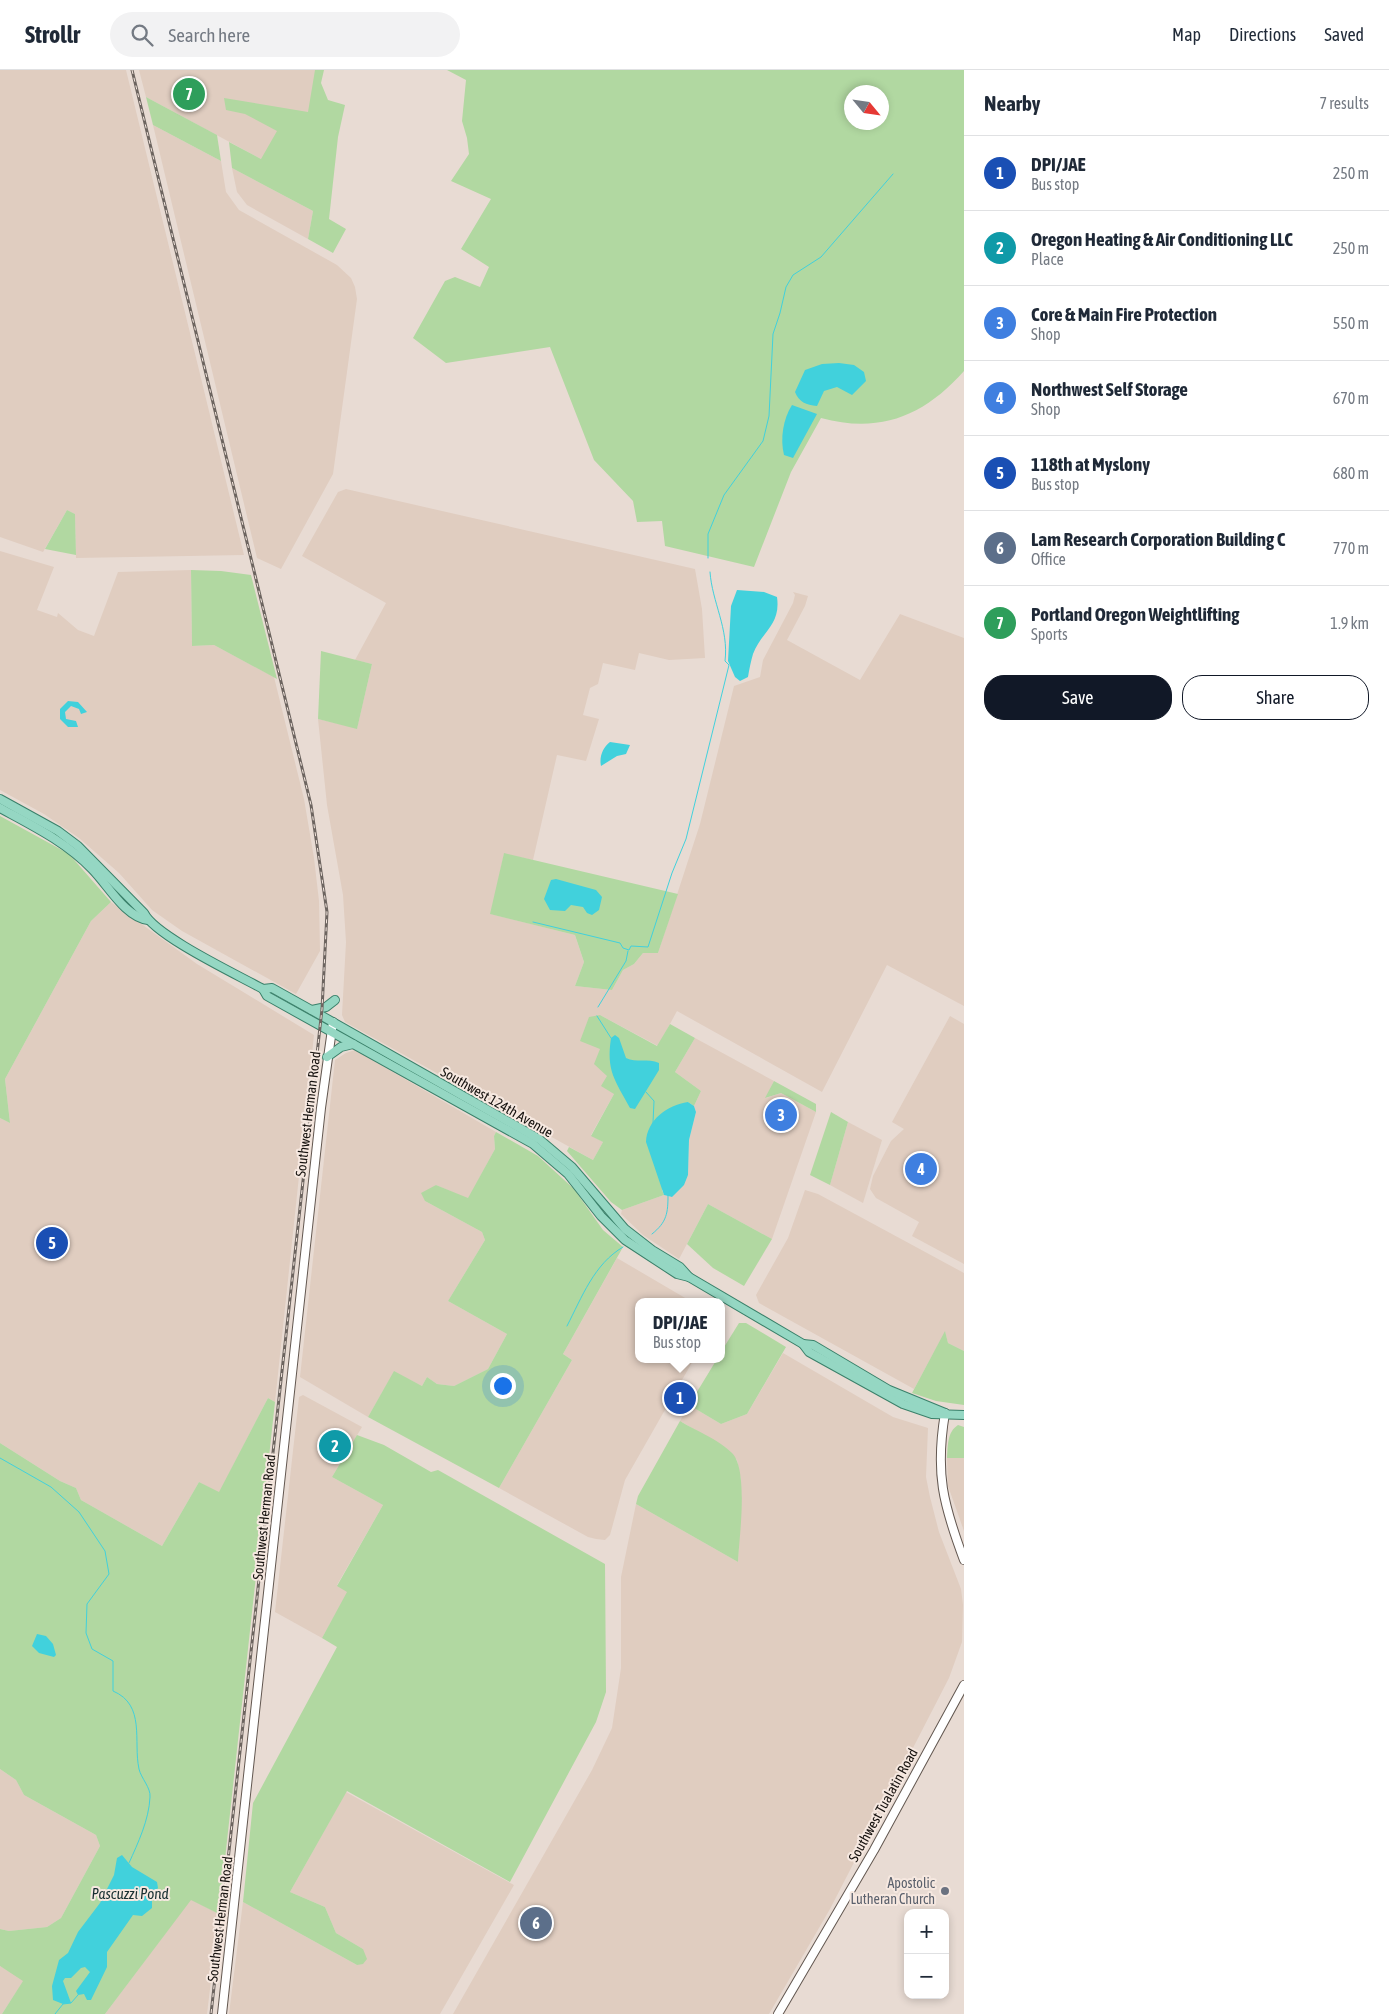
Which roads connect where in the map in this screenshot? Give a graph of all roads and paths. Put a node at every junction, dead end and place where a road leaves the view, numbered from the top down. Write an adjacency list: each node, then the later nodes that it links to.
1 (0, 799): 3 (main road, Southwest 124th Avenue)
2 (0, 808): 3 (main road, Southwest 124th Avenue)
3 (148, 920): 4 (main road, Southwest 124th Avenue)
4 (263, 989): 6 (main road, Southwest 124th Avenue); 8 (main road, Southwest 124th Avenue)
5 (335, 1000): 6 (main road)
6 (312, 1010): 7 (main road, Southwest 124th Avenue)
7 (332, 1022): 8 (main road, Southwest Herman Road); 11 (main road, Southwest 124th Avenue)
8 (331, 1033): 9 (main road, Southwest 124th Avenue); 10 (main road, Southwest Herman Road)
9 (353, 1044): 10 (main road); 11 (main road, Southwest 124th Avenue)
10 (327, 1057): 18 (main road, Southwest Herman Road)
11 (689, 1277): 12 (main road, Southwest 124th Avenue)
12 (725, 1298)
13 (725, 1298): 14 (main road, Southwest 124th Avenue)
14 (946, 1413): 15 (main road, Southwest 124th Avenue); 16 (main road)
15 (964, 1415)
16 (964, 1560)
17 (964, 1685): 19 (main road, Southwest Tualatin Road)
18 (222, 2014)
19 (778, 2014)

